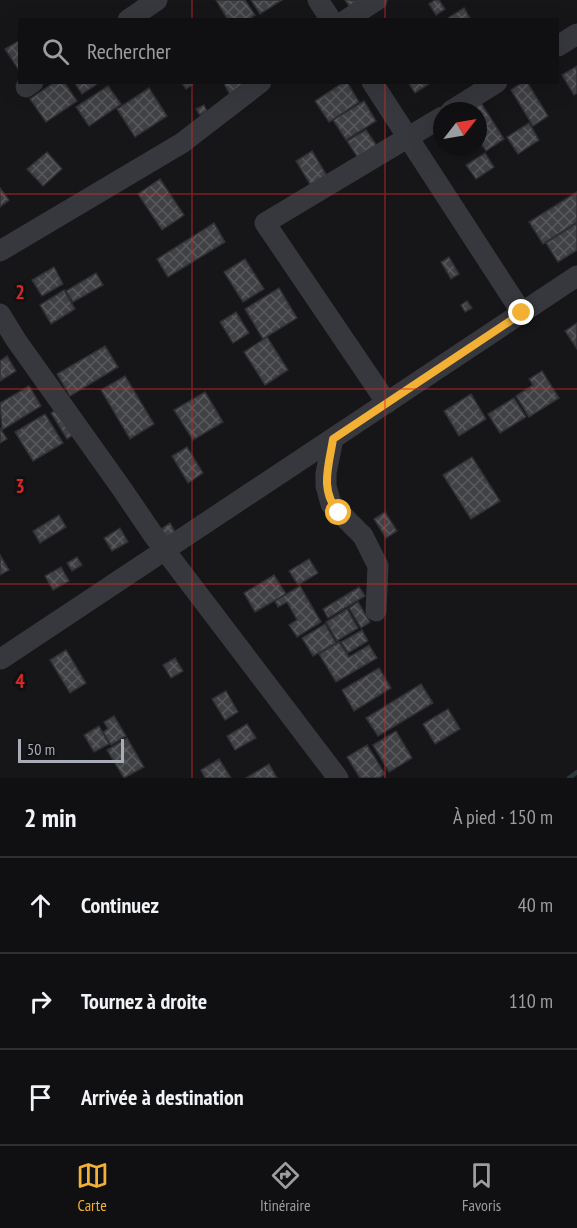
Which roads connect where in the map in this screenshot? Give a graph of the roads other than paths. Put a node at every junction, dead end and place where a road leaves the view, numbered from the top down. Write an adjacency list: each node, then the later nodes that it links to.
1 (157, 0): 4 (street)
2 (318, 0): 5 (street)
3 (377, 0): 6 (street)
4 (131, 18)
5 (330, 18)
6 (349, 18)
7 (577, 34): 8 (street)
8 (559, 45)
9 (258, 84): 15 (street)
10 (373, 84): 14 (street)
11 (494, 84): 12 (street)
12 (465, 102)
13 (433, 123): 14 (street)
14 (408, 138): 17 (street); 19 (street)
15 (0, 251)
16 (577, 276): 17 (street)
17 (522, 313): 19 (street)
18 (0, 314): 21 (street)
19 (387, 403): 20 (street)
20 (333, 439): 21 (street); 22 (street)
21 (166, 550): 23 (street); 24 (street)
22 (376, 611)
23 (2, 659)
24 (338, 778)

